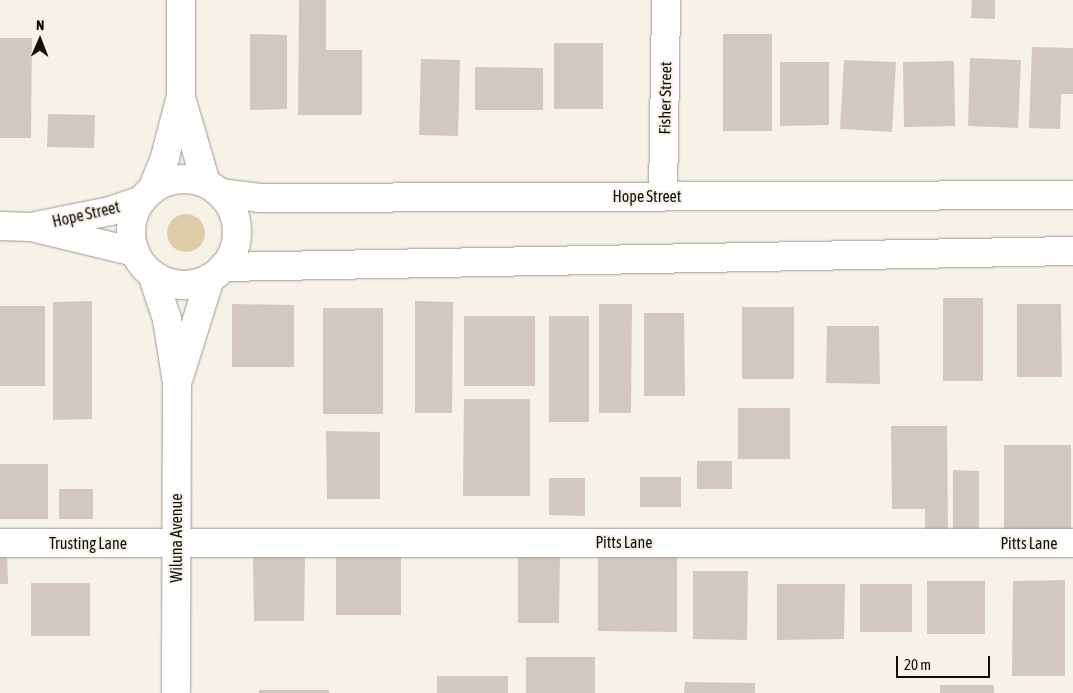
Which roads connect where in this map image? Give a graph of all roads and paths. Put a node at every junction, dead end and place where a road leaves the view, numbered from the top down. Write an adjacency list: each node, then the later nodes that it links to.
1 (181, 0): 3 (street)
2 (666, 0): 7 (street, Fisher Street)
3 (181, 96): 4 (street); 5 (street)
4 (213, 188): 5 (street); 7 (street, Hope Street); 12 (street)
5 (147, 195): 9 (street, Hope Street); 11 (street)
6 (1073, 195): 7 (street, Hope Street)
7 (664, 196)
8 (0, 226): 9 (street, Hope Street)
9 (31, 227): 11 (street, Hope Street)
10 (1073, 251): 12 (street)
11 (135, 252): 13 (street)
12 (216, 273): 13 (street); 14 (street, Wiluna Avenue)
13 (152, 274): 14 (street, Wiluna Avenue)
14 (177, 383): 15 (street, Wiluna Avenue)
15 (176, 542): 16 (street, Trusting Lane); 17 (street, Pitts Lane); 18 (street, Wiluna Avenue)
16 (0, 543)
17 (1073, 543)
18 (176, 693)

